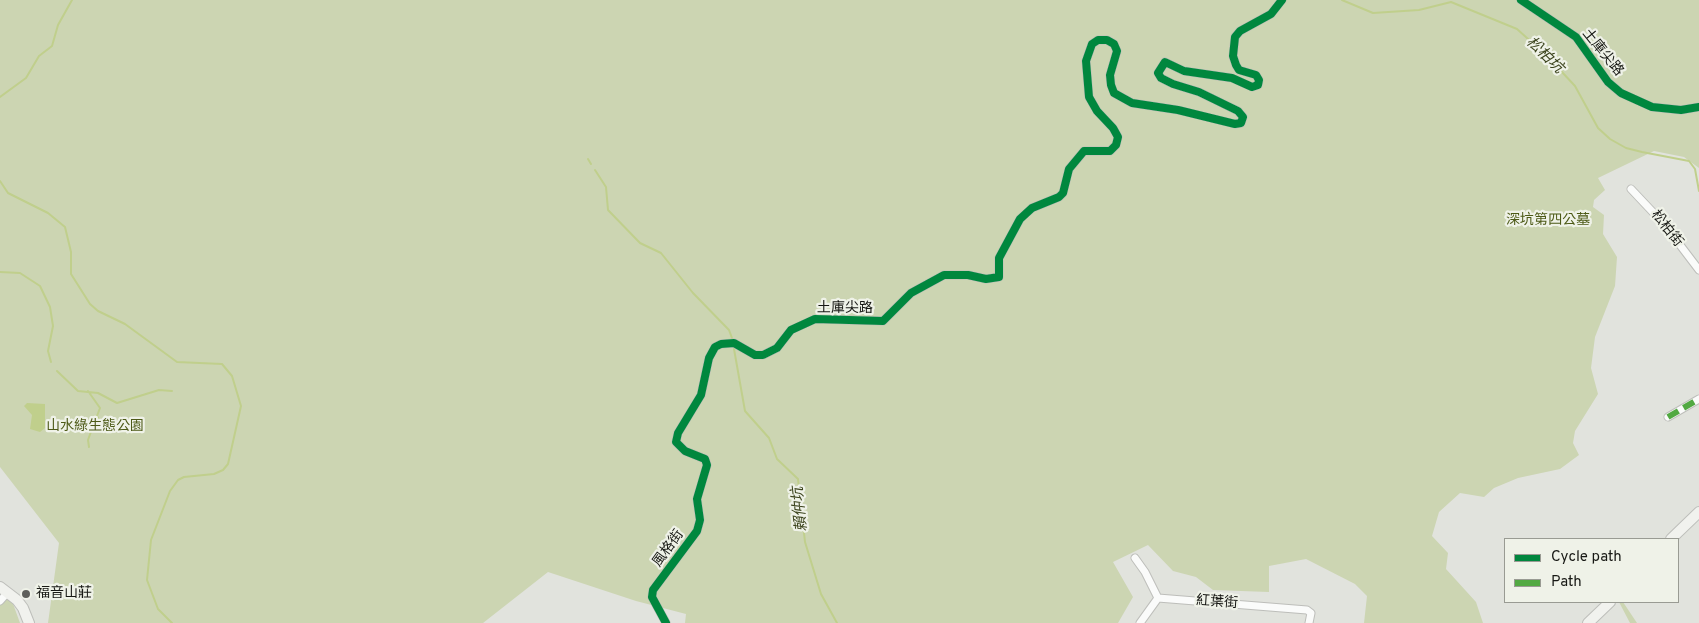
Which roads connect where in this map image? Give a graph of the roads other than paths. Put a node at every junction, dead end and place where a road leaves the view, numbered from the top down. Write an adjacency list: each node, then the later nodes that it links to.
1 (1282, 0): 8 (street, 土庫尖路)
2 (1521, 0): 3 (street, 土庫尖路)
3 (1699, 107)
4 (1631, 189): 5 (street, 松柏街)
5 (1699, 270)
6 (1699, 398): 7 (street)
7 (1668, 417)
8 (676, 442): 17 (street, 風格街)
9 (1699, 512): 10 (main road)
10 (1672, 538)
11 (1135, 558): 13 (street)
12 (4, 589): 14 (street); 16 (main road)
13 (1158, 598): 18 (street); 19 (street, 紅葉街)
14 (0, 600)
15 (1609, 603): 20 (main road)
16 (29, 623)
17 (666, 623)
18 (1140, 623)
19 (1309, 623)
20 (1588, 623)

